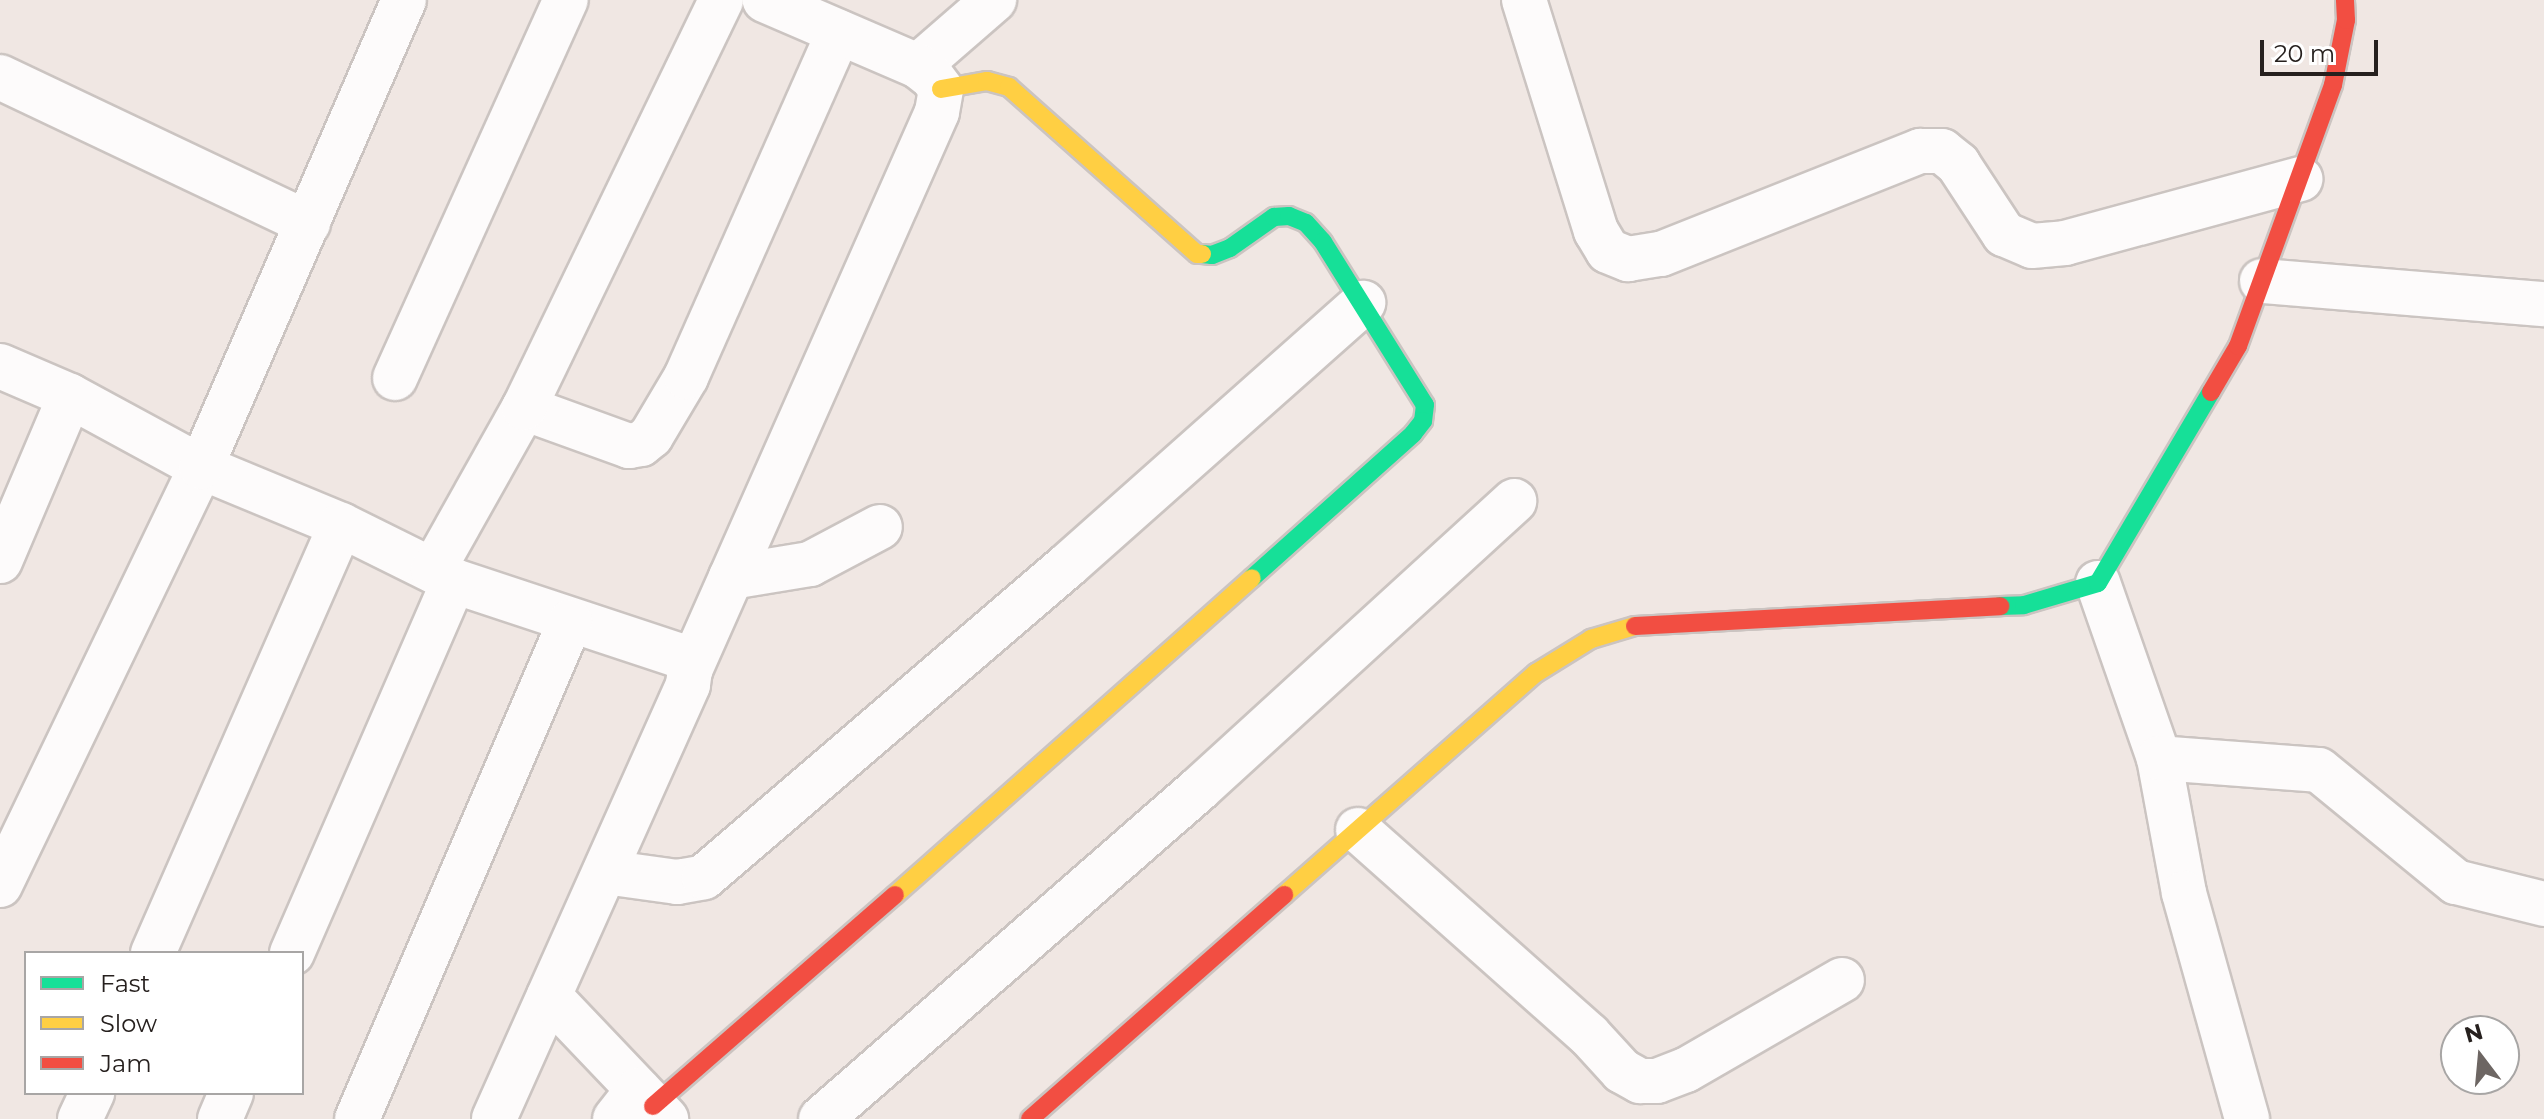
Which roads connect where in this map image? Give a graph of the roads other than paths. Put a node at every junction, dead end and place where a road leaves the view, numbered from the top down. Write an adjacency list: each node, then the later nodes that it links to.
1 (404, 0): 12 (street)
2 (566, 0): 17 (street)
3 (721, 0): 19 (street)
4 (765, 0): 8 (street)
5 (994, 0): 10 (street)
6 (1524, 0): 11 (street)
7 (2345, 0): 11 (street)
8 (839, 32): 10 (street); 19 (street)
9 (0, 77): 12 (street)
10 (930, 78): 14 (street); 26 (street)
11 (2300, 179): 13 (street)
12 (308, 223): 20 (street)
13 (2262, 281): 15 (street); 27 (street)
14 (1363, 303): 32 (street); 41 (street)
15 (2544, 304)
16 (0, 366): 18 (street)
17 (395, 378)
18 (70, 396): 20 (street); 24 (street)
19 (524, 408): 25 (street)
20 (201, 467): 22 (street); 33 (street)
21 (1514, 501): 46 (street)
22 (341, 525): 25 (street); 35 (street)
23 (880, 527): 26 (street)
24 (0, 561)
25 (443, 576): 28 (street); 36 (street)
26 (731, 577): 29 (street)
27 (2098, 583): 30 (street); 31 (street)
28 (570, 622): 29 (street); 44 (street)
29 (690, 670): 32 (street)
30 (2159, 758): 34 (street); 48 (street)
31 (1358, 830): 37 (street); 47 (street)
32 (605, 872): 38 (street)
33 (0, 885)
34 (2544, 904)
35 (154, 951)
36 (293, 951)
37 (1842, 980)
38 (549, 996): 41 (street); 45 (street)
39 (91, 1095): 42 (street)
40 (230, 1095): 43 (street)
41 (643, 1108)
42 (80, 1119)
43 (220, 1119)
44 (357, 1119)
45 (494, 1119)
46 (821, 1119)
47 (1030, 1119)
48 (2247, 1119)

